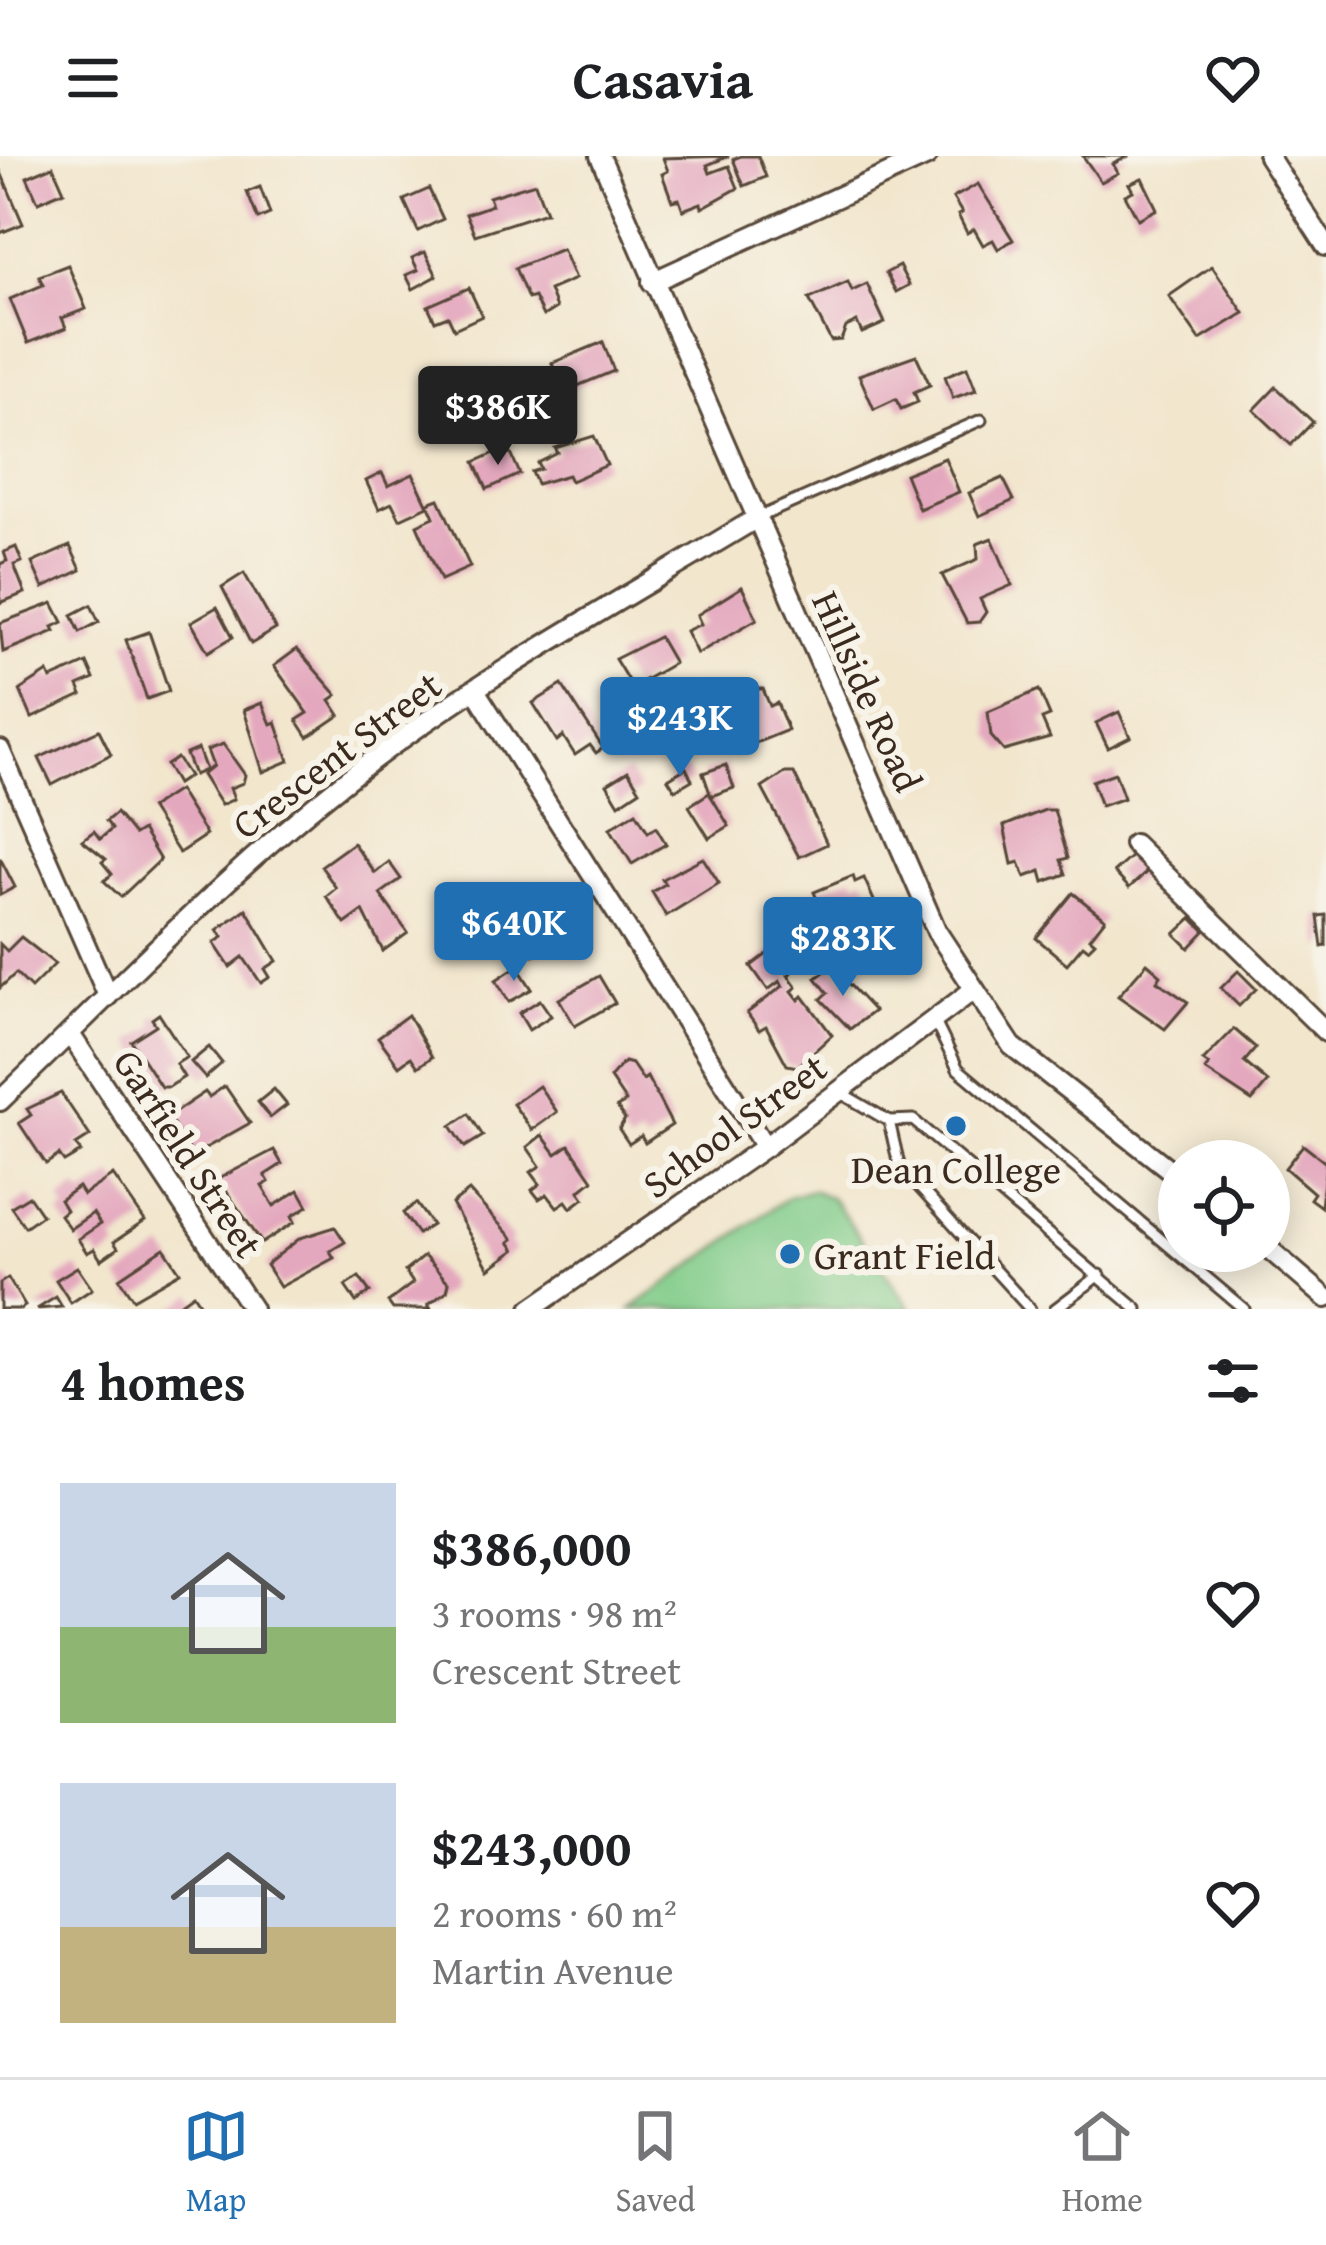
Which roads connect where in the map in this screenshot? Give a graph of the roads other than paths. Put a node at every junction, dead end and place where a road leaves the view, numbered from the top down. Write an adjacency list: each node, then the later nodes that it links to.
1 (600, 156): 5 (street, Hillside Road)
2 (927, 156): 5 (street)
3 (1268, 156): 4 (street)
4 (1326, 246)
5 (652, 282): 7 (street, Hillside Road)
6 (980, 420): 7 (lane)
7 (757, 518): 8 (street, Crescent Street); 11 (street, Hillside Road)
8 (475, 690): 12 (street, Crescent Street); 19 (street)
9 (0, 750): 12 (street)
10 (1134, 844): 14 (street)
11 (972, 991): 13 (street, School Street); 20 (street, Hillside Road)
12 (108, 996): 15 (street, Crescent Street)
13 (934, 1020): 16 (street, School Street); 29 (lane)
14 (1326, 1032)
15 (70, 1034): 17 (street, Crescent Street); 24 (street, Garfield Street)
16 (838, 1091): 18 (lane); 19 (street, School Street)
17 (0, 1101)
18 (889, 1120): 22 (lane); 26 (lane)
19 (765, 1147): 25 (street, School Street)
20 (1158, 1161)
21 (1290, 1266): 23 (street)
22 (1100, 1275): 27 (lane); 28 (lane)
23 (1324, 1293)
24 (252, 1309)
25 (531, 1309)
26 (1030, 1309)
27 (1055, 1309)
28 (1138, 1309)
29 (1244, 1309)

